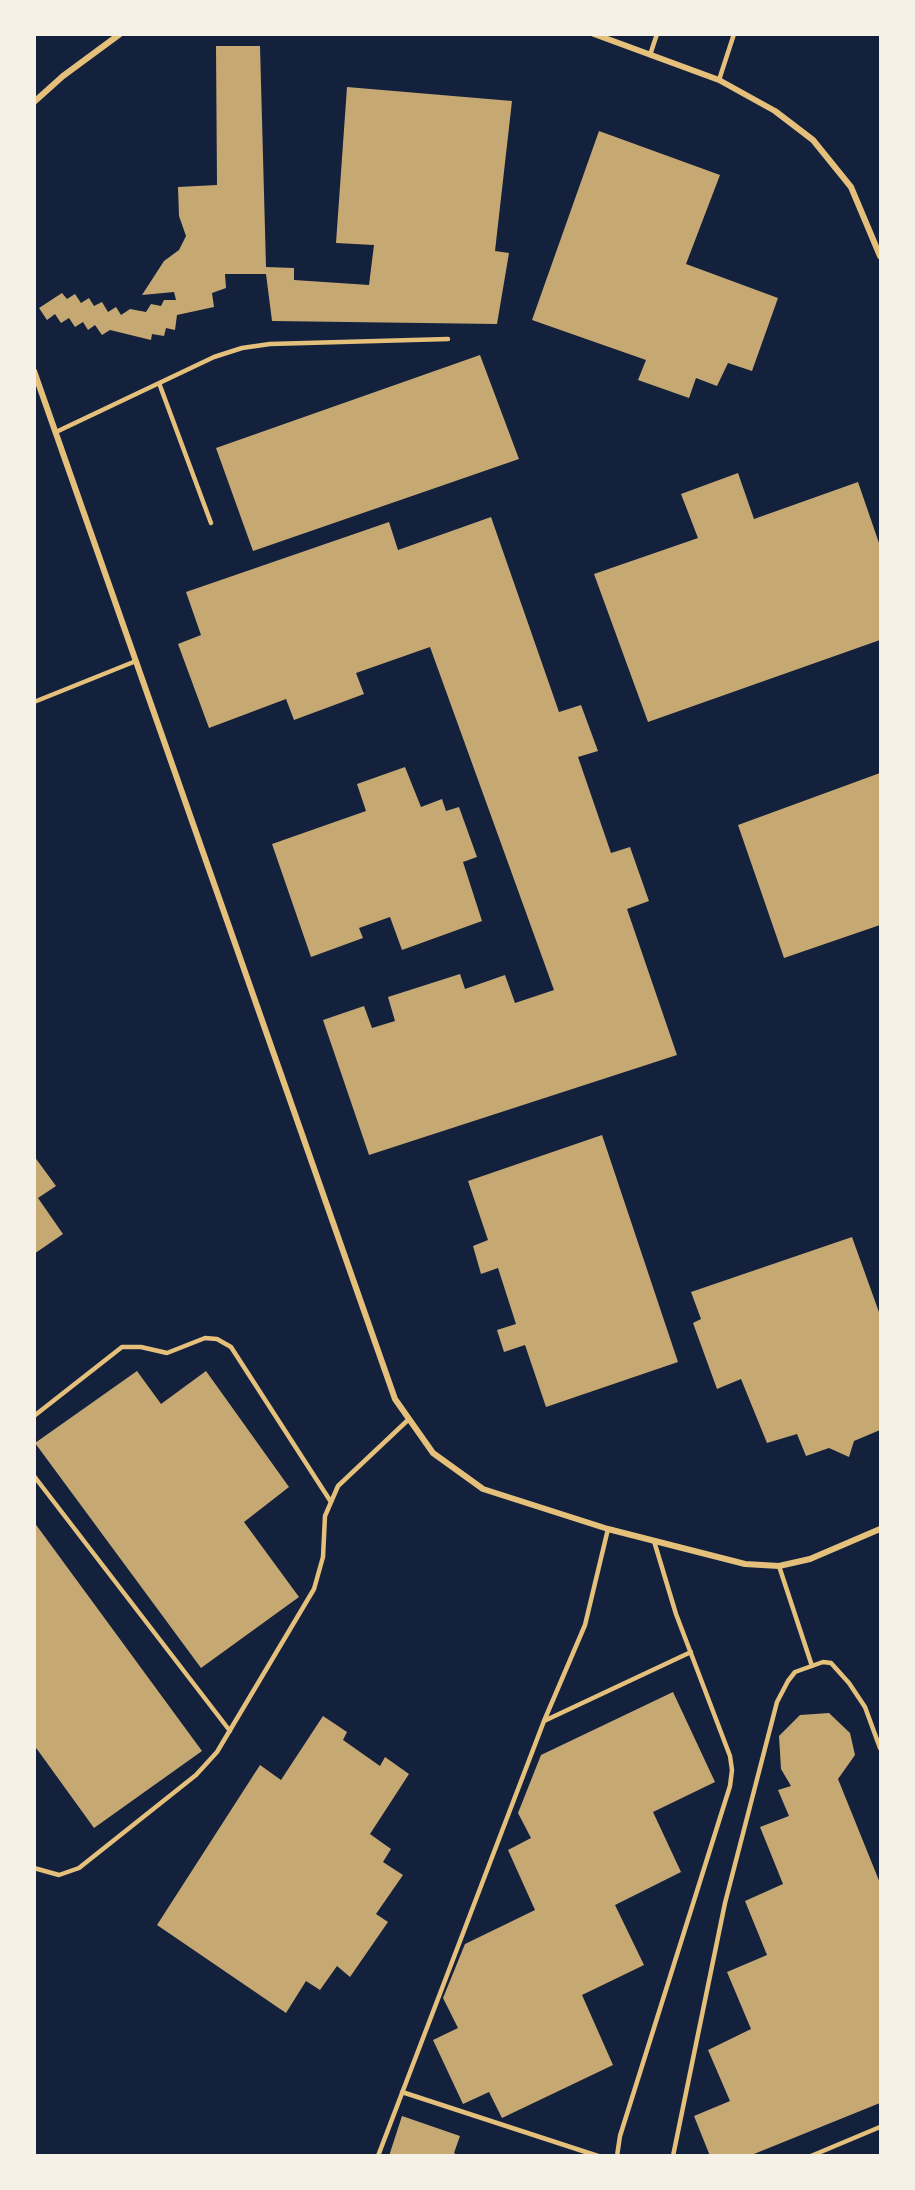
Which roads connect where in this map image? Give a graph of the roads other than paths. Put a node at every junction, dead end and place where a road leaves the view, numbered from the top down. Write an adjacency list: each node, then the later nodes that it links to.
1 (120, 34): 7 (street)
2 (594, 34): 5 (street)
3 (657, 34): 5 (lane)
4 (734, 34): 6 (lane)
5 (650, 55): 6 (street)
6 (719, 80): 8 (street)
7 (34, 102)
8 (880, 256)
9 (448, 339): 11 (lane)
10 (34, 371): 12 (street)
11 (159, 383): 12 (lane); 13 (lane)
12 (56, 432): 14 (street)
13 (211, 523)
14 (136, 661): 15 (lane); 17 (street)
15 (34, 702)
16 (34, 1416): 19 (lane)
17 (409, 1419): 19 (lane); 20 (street)
18 (34, 1476): 27 (lane)
19 (332, 1502): 27 (lane)
20 (608, 1529): 22 (street); 26 (lane)
21 (880, 1529): 23 (street)
22 (654, 1541): 23 (street); 24 (lane)
23 (779, 1566): 25 (lane)
24 (691, 1652): 26 (lane); 34 (lane)
25 (812, 1666): 28 (lane); 35 (lane)
26 (544, 1721): 30 (lane)
27 (230, 1731): 29 (lane)
28 (880, 1748)
29 (34, 1868)
30 (402, 2092): 32 (lane); 33 (lane)
31 (880, 2127): 36 (lane)
32 (378, 2156)
33 (598, 2156)
34 (617, 2156)
35 (673, 2156)
36 (811, 2156)

